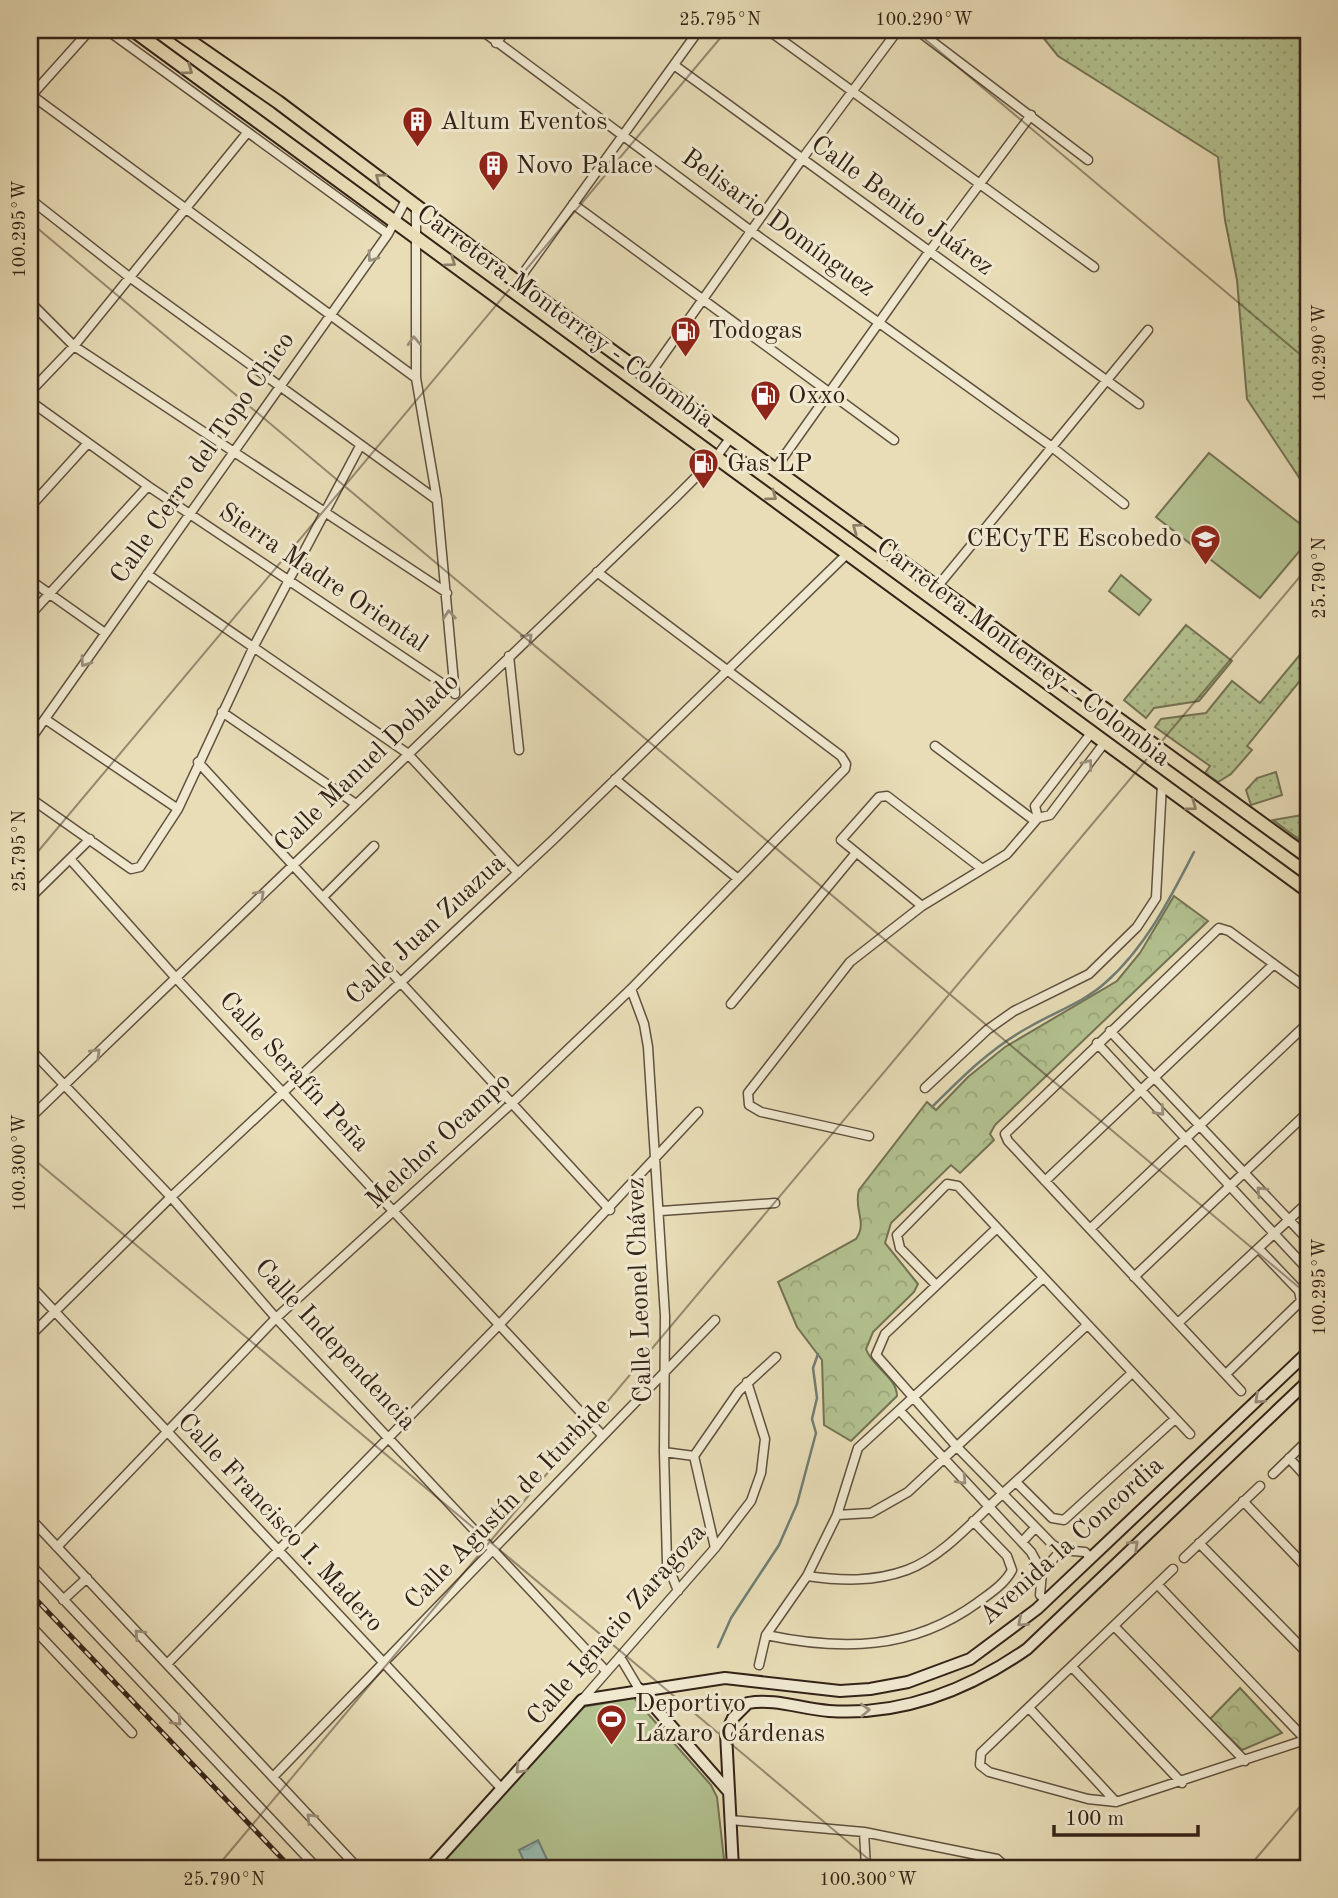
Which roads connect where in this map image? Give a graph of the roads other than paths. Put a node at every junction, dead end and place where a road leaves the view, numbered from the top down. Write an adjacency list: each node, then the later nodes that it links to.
1 (90, 30): 14 (street)
2 (107, 30): 16 (street)
3 (133, 30): 25 (main road, Carretera Monterrey - Colombia, one-way to 25)
4 (174, 30): 22 (main road, Carretera Monterrey - Colombia, one-way to 4)
5 (481, 30): 11 (street, Belisario Domínguez)
6 (506, 30): 11 (street)
7 (699, 30): 12 (street)
8 (768, 30): 13 (street)
9 (898, 30): 13 (street)
10 (918, 30): 15 (street)
11 (496, 43): 17 (street, Belisario Domínguez)
12 (674, 65): 17 (street); 18 (street, Calle Benito Juárez)
13 (852, 92): 18 (street); 20 (street)
14 (30, 95): 24 (street)
15 (1031, 115): 19 (street); 20 (street)
16 (247, 132): 24 (street); 27 (street)
17 (622, 135): 23 (street); 26 (street, Belisario Domínguez)
18 (802, 159): 26 (street); 29 (street, Calle Benito Juárez)
19 (1088, 160)
20 (978, 184): 29 (street); 30 (street)
21 (30, 199): 31 (street)
22 (412, 202): 25 (street, Calle Cerro del Topo Chico); 28 (street); 32 (main road, Carretera Monterrey - Colombia)
23 (573, 204): 32 (street); 33 (street)
24 (185, 206): 31 (street); 35 (street)
25 (396, 221): 27 (street, Calle Cerro del Topo Chico); 28 (main road, Carretera Monterrey - Colombia)
26 (751, 231): 33 (street); 36 (street, Belisario Domínguez)
27 (388, 234): 35 (street, Calle Cerro del Topo Chico, one-way to 35)
28 (415, 236): 40 (street, one-way to 28); 53 (main road, Carretera Monterrey - Colombia, one-way to 53)
29 (929, 252): 36 (street); 41 (street, Calle Benito Juárez)
30 (1094, 267)
31 (128, 276): 38 (street); 42 (street)
32 (517, 282): 39 (main road, Carretera Monterrey - Colombia)
33 (704, 297): 39 (street); 44 (street)
34 (30, 302): 38 (street)
35 (331, 315): 40 (street); 42 (street, Calle Cerro del Topo Chico)
36 (879, 323): 44 (street); 51 (street, Belisario Domínguez)
37 (1148, 330): 41 (street)
38 (74, 346): 43 (street); 52 (street)
39 (648, 377): 47 (main road, Carretera Monterrey - Colombia)
40 (416, 378): 56 (street)
41 (1107, 380): 46 (street, Calle Benito Juárez); 51 (street)
42 (279, 387): 50 (street); 52 (street, Calle Cerro del Topo Chico)
43 (30, 392)
44 (830, 392): 48 (street); 54 (street)
45 (30, 401): 49 (street, Sierra Madre Oriental)
46 (1139, 404)
47 (731, 436): 53 (street, Calle Manuel Doblado); 54 (main road, Carretera Monterrey - Colombia)
48 (894, 440)
49 (88, 443): 55 (street, Sierra Madre Oriental); 58 (street)
50 (360, 446): 56 (street); 60 (street)
51 (1052, 447): 57 (street, Belisario Domínguez); 66 (street)
52 (233, 453): 59 (street, Calle Cerro del Topo Chico); 60 (street)
53 (717, 456): 61 (main road, Carretera Monterrey - Colombia, one-way to 61); 62 (street, Calle Manuel Doblado)
54 (775, 468): 66 (main road, Carretera Monterrey - Colombia, one-way to 54)
55 (148, 485): 59 (street, Sierra Madre Oriental); 67 (street)
56 (437, 500): 68 (street)
57 (1124, 504)
58 (30, 507)
59 (190, 513): 63 (street, Calle Cerro del Topo Chico); 65 (street, Sierra Madre Oriental)
60 (324, 514): 65 (street); 68 (street)
61 (849, 552): 73 (street, Calle Juan Zuazua); 78 (main road, Carretera Monterrey - Colombia)
62 (597, 572): 72 (street, Calle Manuel Doblado, one-way to 62); 73 (street)
63 (147, 574): 70 (street, Calle Cerro del Topo Chico); 71 (street)
64 (30, 580): 67 (street)
65 (290, 580): 71 (street); 74 (street, Sierra Madre Oriental)
66 (937, 587): 96 (main road, Carretera Monterrey - Colombia)
67 (50, 593): 69 (street); 70 (street)
68 (447, 593): 74 (street, one-way to 68)
69 (30, 615)
70 (105, 633): 77 (street, Calle Cerro del Topo Chico, one-way to 77)
71 (254, 646): 76 (street); 83 (street)
72 (509, 656): 75 (street, Calle Manuel Doblado); 82 (street)
73 (726, 670): 85 (street, Calle Juan Zuazua); 101 (street, Melchor Ocampo)
74 (455, 692): 75 (street)
75 (455, 708): 83 (street, Calle Manuel Doblado)
76 (222, 712): 84 (street); 90 (street)
77 (45, 719): 79 (street, Calle Cerro del Topo Chico); 91 (street)
78 (1092, 732): 80 (main road, Carretera Monterrey - Colombia); 87 (street)
79 (31, 734)
80 (1105, 742): 86 (main road, Carretera Monterrey - Colombia); 89 (street, one-way to 80)
81 (935, 746): 92 (street)
82 (519, 750)
83 (407, 753): 90 (street, Calle Manuel Doblado); 100 (street)
84 (198, 762): 91 (street); 98 (street)
85 (615, 779): 100 (street, Calle Juan Zuazua); 101 (street)
86 (1162, 784): 102 (main road, Carretera Monterrey - Colombia, one-way to 102); 118 (street)
87 (1049, 788): 89 (street); 92 (street)
88 (30, 798): 93 (street)
89 (1063, 798): 92 (street)
90 (356, 804): 98 (street, Calle Manuel Doblado)
91 (178, 809): 93 (street)
92 (1037, 819): 99 (street)
93 (90, 839): 97 (street)
94 (374, 846): 103 (street)
95 (855, 854): 99 (street); 105 (street); 111 (street)
96 (1308, 857)
97 (70, 859): 104 (street); 107 (street, Calle Serafín Peña)
98 (292, 864): 103 (street); 107 (street, Calle Manuel Doblado, one-way to 98)
99 (981, 868): 105 (street)
100 (518, 873): 108 (street, Calle Juan Zuazua)
101 (737, 878): 109 (street, Melchor Ocampo)
102 (1308, 891)
103 (323, 897): 108 (street)
104 (30, 898)
105 (922, 906): 126 (street)
106 (1274, 964): 110 (street); 113 (street); 116 (street)
107 (176, 977): 117 (street, Calle Manuel Doblado, one-way to 107); 120 (street, Calle Serafín Peña)
108 (402, 982): 120 (street, Calle Juan Zuazua); 121 (street)
109 (631, 989): 121 (street, Melchor Ocampo); 128 (street, Calle Leonel Chávez)
110 (1308, 989)
111 (731, 1004)
112 (1308, 1023): 125 (street)
113 (1110, 1031): 114 (street); 116 (street)
114 (1097, 1044): 119 (street); 130 (street)
115 (30, 1049): 117 (street, Calle Independencia)
116 (1154, 1078): 119 (street); 125 (street)
117 (64, 1085): 124 (street, Calle Manuel Doblado); 132 (street, Calle Independencia)
118 (925, 1088)
119 (1140, 1090): 127 (street, one-way to 127); 130 (street)
120 (283, 1091): 132 (street, Calle Juan Zuazua); 135 (street, Calle Serafín Peña)
121 (511, 1104): 135 (street, Melchor Ocampo); 136 (street)
122 (698, 1112): 128 (street)
123 (1308, 1112): 129 (street)
124 (30, 1118)
125 (1200, 1127): 127 (street); 129 (street)
126 (869, 1136)
127 (1186, 1140): 131 (street); 140 (street)
128 (656, 1160): 136 (street); 137 (street, Calle Leonel Chávez)
129 (1245, 1174): 131 (street); 138 (street, one-way to 129)
130 (1045, 1181): 140 (street)
131 (1231, 1188): 141 (street); 145 (street)
132 (171, 1197): 149 (street, Calle Juan Zuazua); 150 (street, Calle Independencia)
133 (775, 1203): 137 (street)
134 (1307, 1206): 138 (street)
135 (395, 1210): 150 (street, Melchor Ocampo); 154 (street, Calle Serafín Peña)
136 (610, 1210): 154 (street)
137 (661, 1211): 158 (street, Calle Leonel Chávez)
138 (1289, 1220): 141 (street); 142 (street)
139 (997, 1228): 146 (street); 148 (street); 148 (street)
140 (1090, 1229): 145 (street)
141 (1275, 1234): 143 (street); 144 (street)
142 (1308, 1240)
143 (1259, 1249): 152 (street); 160 (street)
144 (1308, 1270)
145 (1134, 1277): 152 (street)
146 (1044, 1278): 153 (street); 164 (street)
147 (30, 1285): 149 (street, Calle Francisco I. Madero)
148 (936, 1285): 164 (street)
149 (55, 1312): 155 (street, Calle Juan Zuazua); 167 (street, Calle Francisco I. Madero)
150 (276, 1318): 167 (street, Melchor Ocampo); 170 (street, Calle Independencia)
151 (715, 1320): 158 (street, Calle Agustín de Iturbide)
152 (1178, 1323): 160 (street)
153 (1087, 1325): 159 (street); 172 (street)
154 (498, 1326): 169 (street, Calle Serafín Peña); 170 (street)
155 (30, 1336)
156 (1308, 1352): 197 (main road, Avenida la Concordia, one-way to 197)
157 (776, 1357): 162 (street)
158 (667, 1370): 169 (street, Calle Agustín de Iturbide); 173 (street, Calle Leonel Chávez)
159 (1132, 1373): 166 (street); 179 (street)
160 (1226, 1374): 163 (street)
161 (1308, 1381): 203 (main road, Avenida la Concordia, one-way to 161)
162 (747, 1382): 174 (street); 193 (street, Calle Ignacio Zaragoza)
163 (1241, 1391)
164 (914, 1398): 165 (street); 172 (street)
165 (900, 1411): 176 (street); 185 (street)
166 (1175, 1419): 168 (street); 179 (street)
167 (166, 1432): 192 (street, Melchor Ocampo); 194 (street, Calle Francisco I. Madero)
168 (1189, 1434)
169 (602, 1435): 195 (street, Calle Agustín de Iturbide)
170 (389, 1437): 194 (street); 195 (street, Calle Independencia)
171 (1308, 1440): 175 (street)
172 (958, 1448): 176 (street); 181 (street)
173 (664, 1452): 174 (street); 207 (street, Calle Leonel Chávez)
174 (694, 1456): 193 (street)
175 (1289, 1458): 177 (street); 178 (street)
176 (944, 1460): 183 (street, one-way to 183); 185 (street)
177 (1273, 1474)
178 (1308, 1479)
179 (1016, 1482): 181 (street)
180 (1260, 1486): 182 (street)
181 (1002, 1494): 183 (street); 184 (street)
182 (1243, 1501): 191 (street); 201 (street)
183 (988, 1507): 187 (street); 188 (street)
184 (1018, 1511): 188 (street); 189 (street)
185 (837, 1514): 204 (street)
186 (30, 1518): 192 (street)
187 (973, 1521): 204 (street); 213 (street)
188 (1004, 1524): 190 (street)
189 (1035, 1528): 190 (street); 196 (street)
190 (1022, 1542): 202 (street)
191 (1199, 1543): 198 (street); 214 (street)
192 (57, 1546): 205 (street)
193 (715, 1548): 207 (street, Calle Ignacio Zaragoza)
194 (278, 1550): 216 (street); 217 (street, Calle Francisco I. Madero)
195 (494, 1550): 217 (street, Calle Agustín de Iturbide); 220 (street, Calle Independencia)
196 (1061, 1550): 197 (street); 202 (street)
197 (1091, 1558): 203 (main road); 209 (main road, Avenida la Concordia)
198 (1184, 1558)
199 (30, 1564): 208 (street)
200 (1173, 1569): 206 (street)
201 (1308, 1569)
202 (1042, 1572): 209 (street)
203 (1105, 1573): 210 (main road, Avenida la Concordia)
204 (807, 1576): 213 (street)
205 (87, 1578): 208 (street); 216 (street, one-way to 205)
206 (1157, 1584): 212 (street); 227 (street)
207 (678, 1591): 215 (street, Calle Ignacio Zaragoza)
208 (63, 1600): 236 (street, one-way to 236)
209 (1046, 1601): 210 (main road); 221 (main road, Avenida la Concordia, one-way to 221)
210 (1060, 1616): 224 (main road, Avenida la Concordia, one-way to 210)
211 (30, 1625): 226 (street)
212 (1114, 1626): 219 (street); 228 (street)
213 (766, 1635): 218 (street)
214 (1308, 1654)
215 (620, 1657): 220 (street, Calle Ignacio Zaragoza); 222 (street)
216 (167, 1664): 229 (street)
217 (384, 1664): 229 (street, Calle Agustín de Iturbide); 231 (street, Calle Francisco I. Madero)
218 (759, 1665)
219 (1072, 1667): 225 (street); 230 (street)
220 (606, 1671): 223 (street, Calle Ignacio Zaragoza)
221 (745, 1678): 222 (main road, Avenida la Concordia); 224 (main road)
222 (639, 1689): 223 (main road, Avenida la Concordia); 232 (main road)
223 (582, 1700): 231 (main road, Calle Ignacio Zaragoza, one-way to 231)
224 (748, 1703): 232 (main road)
225 (1030, 1709): 233 (street); 233 (street)
226 (132, 1733)
227 (1307, 1740): 228 (street)
228 (1245, 1761): 230 (street)
229 (273, 1777): 237 (street, one-way to 229)
230 (1182, 1783): 233 (street)
231 (501, 1788): 238 (main road, Calle Ignacio Zaragoza)
232 (728, 1791): 234 (main road)
233 (1116, 1802)
234 (730, 1821): 235 (street); 239 (main road)
235 (864, 1832): 240 (street); 241 (street)
236 (317, 1868)
237 (358, 1868)
238 (430, 1868)
239 (733, 1868)
240 (866, 1868)
241 (1007, 1868)

